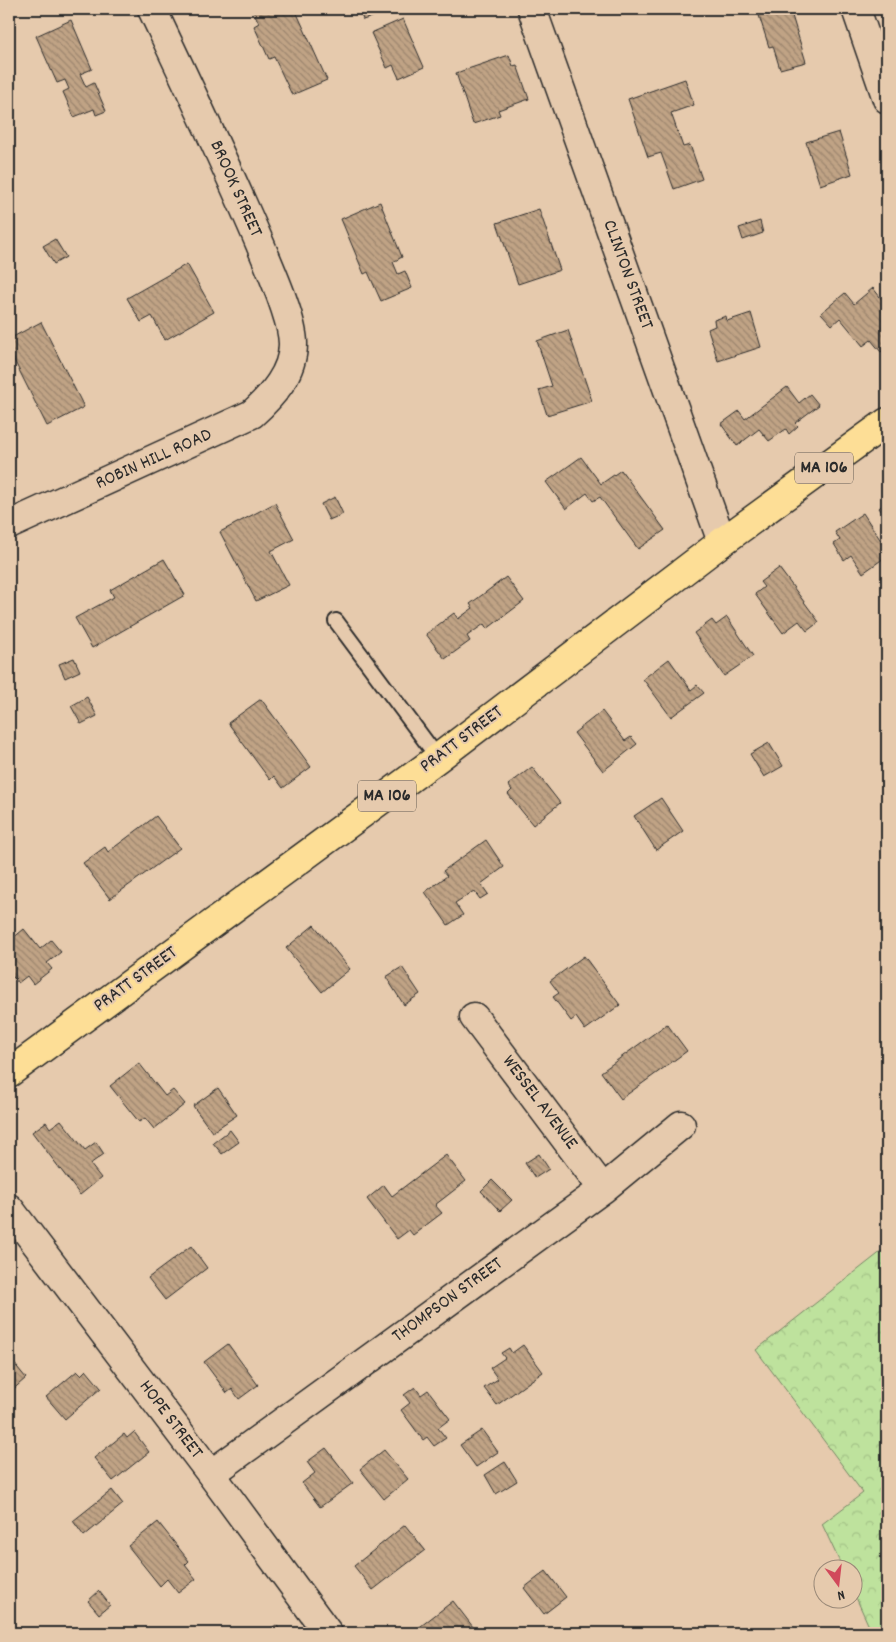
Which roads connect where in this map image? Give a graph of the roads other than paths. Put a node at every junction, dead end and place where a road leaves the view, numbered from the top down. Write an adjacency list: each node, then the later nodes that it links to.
1 (152, 9): 5 (street, BROOK STREET)
2 (532, 9): 8 (street, CLINTON STREET)
3 (856, 9): 4 (street)
4 (887, 99)
5 (285, 374): 7 (street, ROBIN HILL ROAD)
6 (887, 422): 8 (main road, PRATT STREET / MA 106)
7 (9, 525)
8 (722, 542): 10 (main road, PRATT STREET / MA 106)
9 (336, 621): 10 (lane)
10 (438, 758): 12 (main road, PRATT STREET / MA 106)
11 (474, 1017): 14 (street, WESSEL AVENUE)
12 (9, 1073)
13 (681, 1125): 14 (street, THOMPSON STREET)
14 (603, 1189): 16 (street, THOMPSON STREET)
15 (9, 1208): 16 (street, HOPE STREET)
16 (211, 1474): 17 (street, HOPE STREET)
17 (328, 1633)

